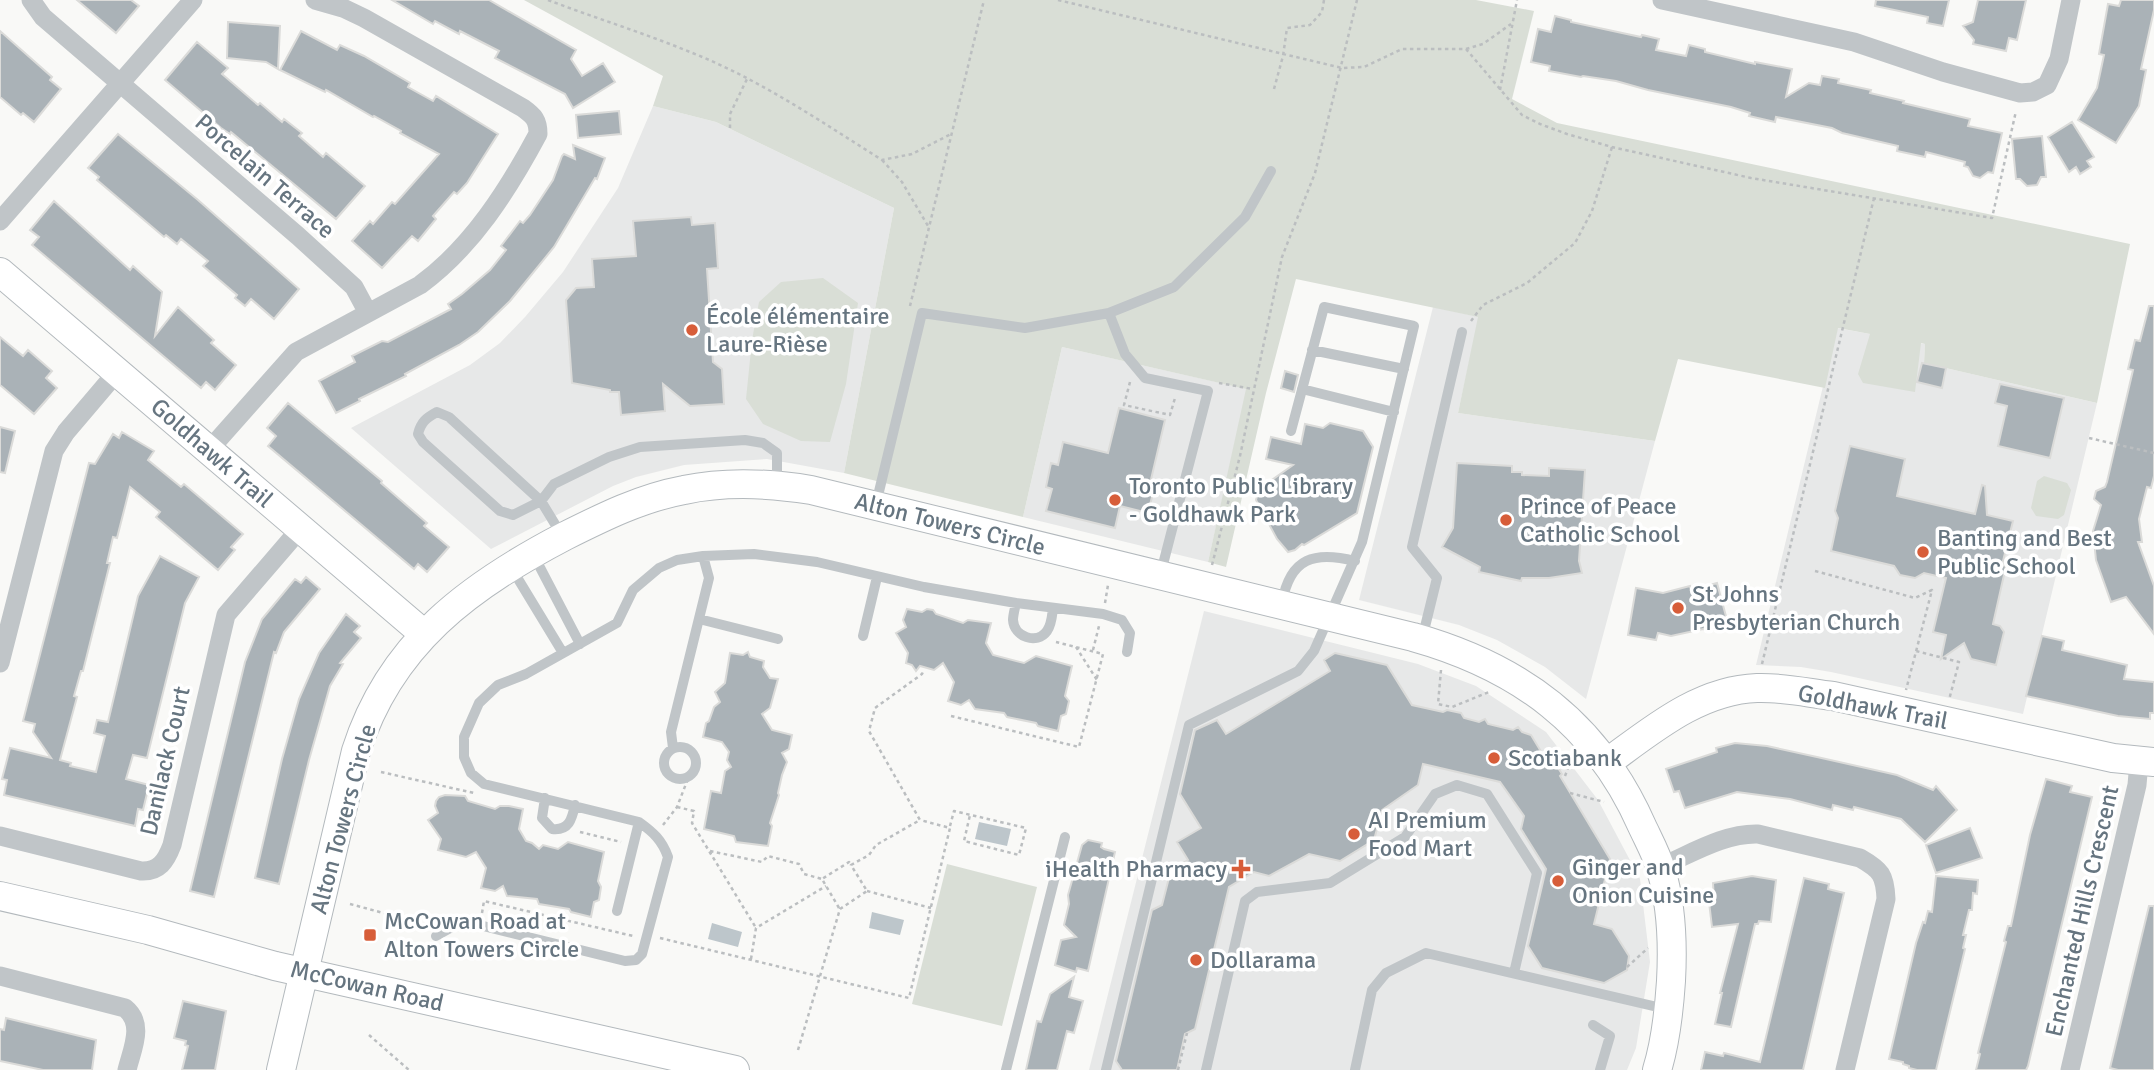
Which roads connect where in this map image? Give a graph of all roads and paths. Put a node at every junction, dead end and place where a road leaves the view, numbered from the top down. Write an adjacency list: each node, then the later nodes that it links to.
1 (31, 0): 17 (street, Porcelain Terrace)
2 (193, 0): 17 (street)
3 (315, 0): 31 (street)
4 (548, 0): 16 (path)
5 (984, 0): 22 (path)
6 (1058, 0): 14 (path)
7 (1324, 0): 14 (path)
8 (1357, 0): 15 (path)
9 (1517, 0): 12 (path)
10 (1662, 0): 11 (street)
11 (2071, 0)
12 (1513, 23): 13 (path); 19 (path)
13 (1466, 50): 15 (path); 19 (path)
14 (1283, 56): 15 (path); 18 (path)
15 (1342, 68): 40 (path)
16 (748, 78): 21 (path); 24 (path)
17 (120, 83): 27 (street); 31 (street, Porcelain Terrace)
18 (1274, 89)
19 (1500, 90): 23 (path)
20 (2014, 117): 26 (path)
21 (730, 128)
22 (951, 134): 24 (path); 28 (path)
23 (1612, 147): 26 (path); 33 (path)
24 (882, 160): 28 (path)
25 (1271, 172): 32 (lane)
26 (1874, 198): 77 (path)
27 (0, 220)
28 (929, 226): 30 (path)
29 (0, 272): 37 (street, Goldhawk Trail)
30 (910, 307)
31 (368, 313): 45 (street)
32 (1109, 313): 35 (lane); 49 (lane)
33 (1462, 332): 69 (lane)
34 (1312, 350): 36 (lane); 36 (lane); 39 (lane)
35 (1134, 365): 38 (lane); 38 (path)
36 (1404, 369): 42 (lane)
37 (117, 372): 45 (street, Goldhawk Trail); 76 (street)
38 (1179, 384): 41 (lane)
39 (1302, 389): 42 (lane); 43 (lane)
40 (1253, 390): 41 (path); 51 (path)
41 (1208, 391): 50 (lane)
42 (1394, 412): 56 (lane)
43 (1291, 431)
44 (2089, 438): 46 (path)
45 (209, 450): 52 (street, Goldhawk Trail)
46 (2154, 453)
47 (777, 485): 48 (lane); 49 (street, Alton Towers Circle); 53 (street, Alton Towers Circle)
48 (541, 501): 48 (lane); 53 (lane)
49 (876, 506): 60 (street, Alton Towers Circle)
50 (1178, 507): 51 (path); 60 (lane)
51 (1224, 519): 58 (path)
52 (300, 529): 66 (street, Goldhawk Trail); 104 (street, Danilack Court)
53 (563, 538): 55 (street, Alton Towers Circle)
54 (703, 556): 59 (lane); 64 (lane); 71 (lane)
55 (521, 560): 66 (street, Alton Towers Circle); 71 (lane); 75 (lane)
56 (1355, 561): 62 (lane); 65 (lane)
57 (1815, 571): 73 (path)
58 (1211, 574)
59 (877, 576): 61 (lane); 67 (lane)
60 (1160, 576): 62 (street, Alton Towers Circle)
61 (1016, 603): 63 (lane); 63 (lane)
62 (1282, 606): 65 (street, Alton Towers Circle)
63 (1053, 608): 74 (lane)
64 (699, 618): 68 (lane); 85 (lane)
65 (1329, 618): 69 (street, Alton Towers Circle); 140 (lane)
66 (424, 635): 126 (street, Alton Towers Circle)
67 (863, 636)
68 (778, 639)
69 (1422, 640): 87 (street, Alton Towers Circle)
70 (1051, 641): 72 (path)
71 (579, 644): 75 (lane)
72 (1075, 647): 80 (path); 80 (path)
73 (1916, 651): 81 (path); 83 (path)
74 (1127, 652)
75 (563, 653): 94 (lane)
76 (0, 663)
77 (1761, 667)
78 (1441, 669): 82 (path)
79 (924, 670): 99 (path)
80 (1097, 680): 84 (path)
81 (1906, 690)
82 (1492, 691)
83 (1949, 700)
84 (950, 716)
85 (673, 748): 90 (lane); 90 (lane)
86 (1576, 760): 91 (path)
87 (1608, 762): 88 (street, Goldhawk Trail); 109 (street, Alton Towers Circle)
88 (2146, 762): 147 (street, Enchanted Hills Crescent)
89 (381, 772): 92 (path)
90 (689, 776): 97 (path)
91 (1565, 776)
92 (474, 793)
93 (1570, 793): 95 (path)
94 (545, 798): 96 (lane); 96 (lane)
95 (1605, 802)
96 (575, 806): 100 (lane)
97 (677, 807): 103 (path); 107 (path)
98 (970, 815): 98 (path); 101 (path)
99 (920, 820): 101 (path); 108 (path)
100 (639, 822): 103 (lane); 106 (lane)
101 (950, 828): 115 (path)
102 (576, 831): 106 (path)
103 (656, 834): 122 (lane)
104 (0, 836)
105 (1065, 837): 139 (lane)
106 (634, 845): 117 (lane)
107 (710, 851): 110 (path); 119 (path)
108 (851, 865): 110 (path); 112 (path)
109 (1661, 867): 130 (street, Alton Towers Circle); 146 (street)
110 (822, 879): 111 (path)
111 (826, 886): 116 (path); 119 (path)
112 (867, 891): 115 (path); 116 (path)
113 (0, 896): 126 (street, McCowan Road)
114 (350, 904): 120 (path)
115 (931, 908): 129 (path)
116 (840, 909): 129 (path)
117 (617, 911)
118 (479, 925): 120 (lane); 122 (lane); 122 (path)
119 (757, 928): 124 (path)
120 (446, 930): 121 (lane)
121 (436, 936)
122 (647, 937): 124 (path)
123 (1648, 948): 125 (path)
124 (750, 960): 129 (path)
125 (1627, 967)
126 (304, 972): 136 (street, Alton Towers Circle); 138 (street, McCowan Road)
127 (1514, 974): 130 (lane); 142 (lane); 143 (lane)
128 (0, 976): 135 (street)
129 (820, 976): 134 (path)
130 (1669, 1010): 145 (street, Alton Towers Circle)
131 (1593, 1025): 144 (lane)
132 (1187, 1033): 141 (path)
133 (369, 1035): 137 (path)
134 (798, 1050)
135 (127, 1070)
136 (281, 1070)
137 (409, 1070)
138 (735, 1070)
139 (1006, 1070)
140 (1107, 1070)
141 (1178, 1070)
142 (1206, 1070)
143 (1355, 1070)
144 (1600, 1070)
145 (1657, 1070)
146 (1845, 1070)
147 (2070, 1070)

